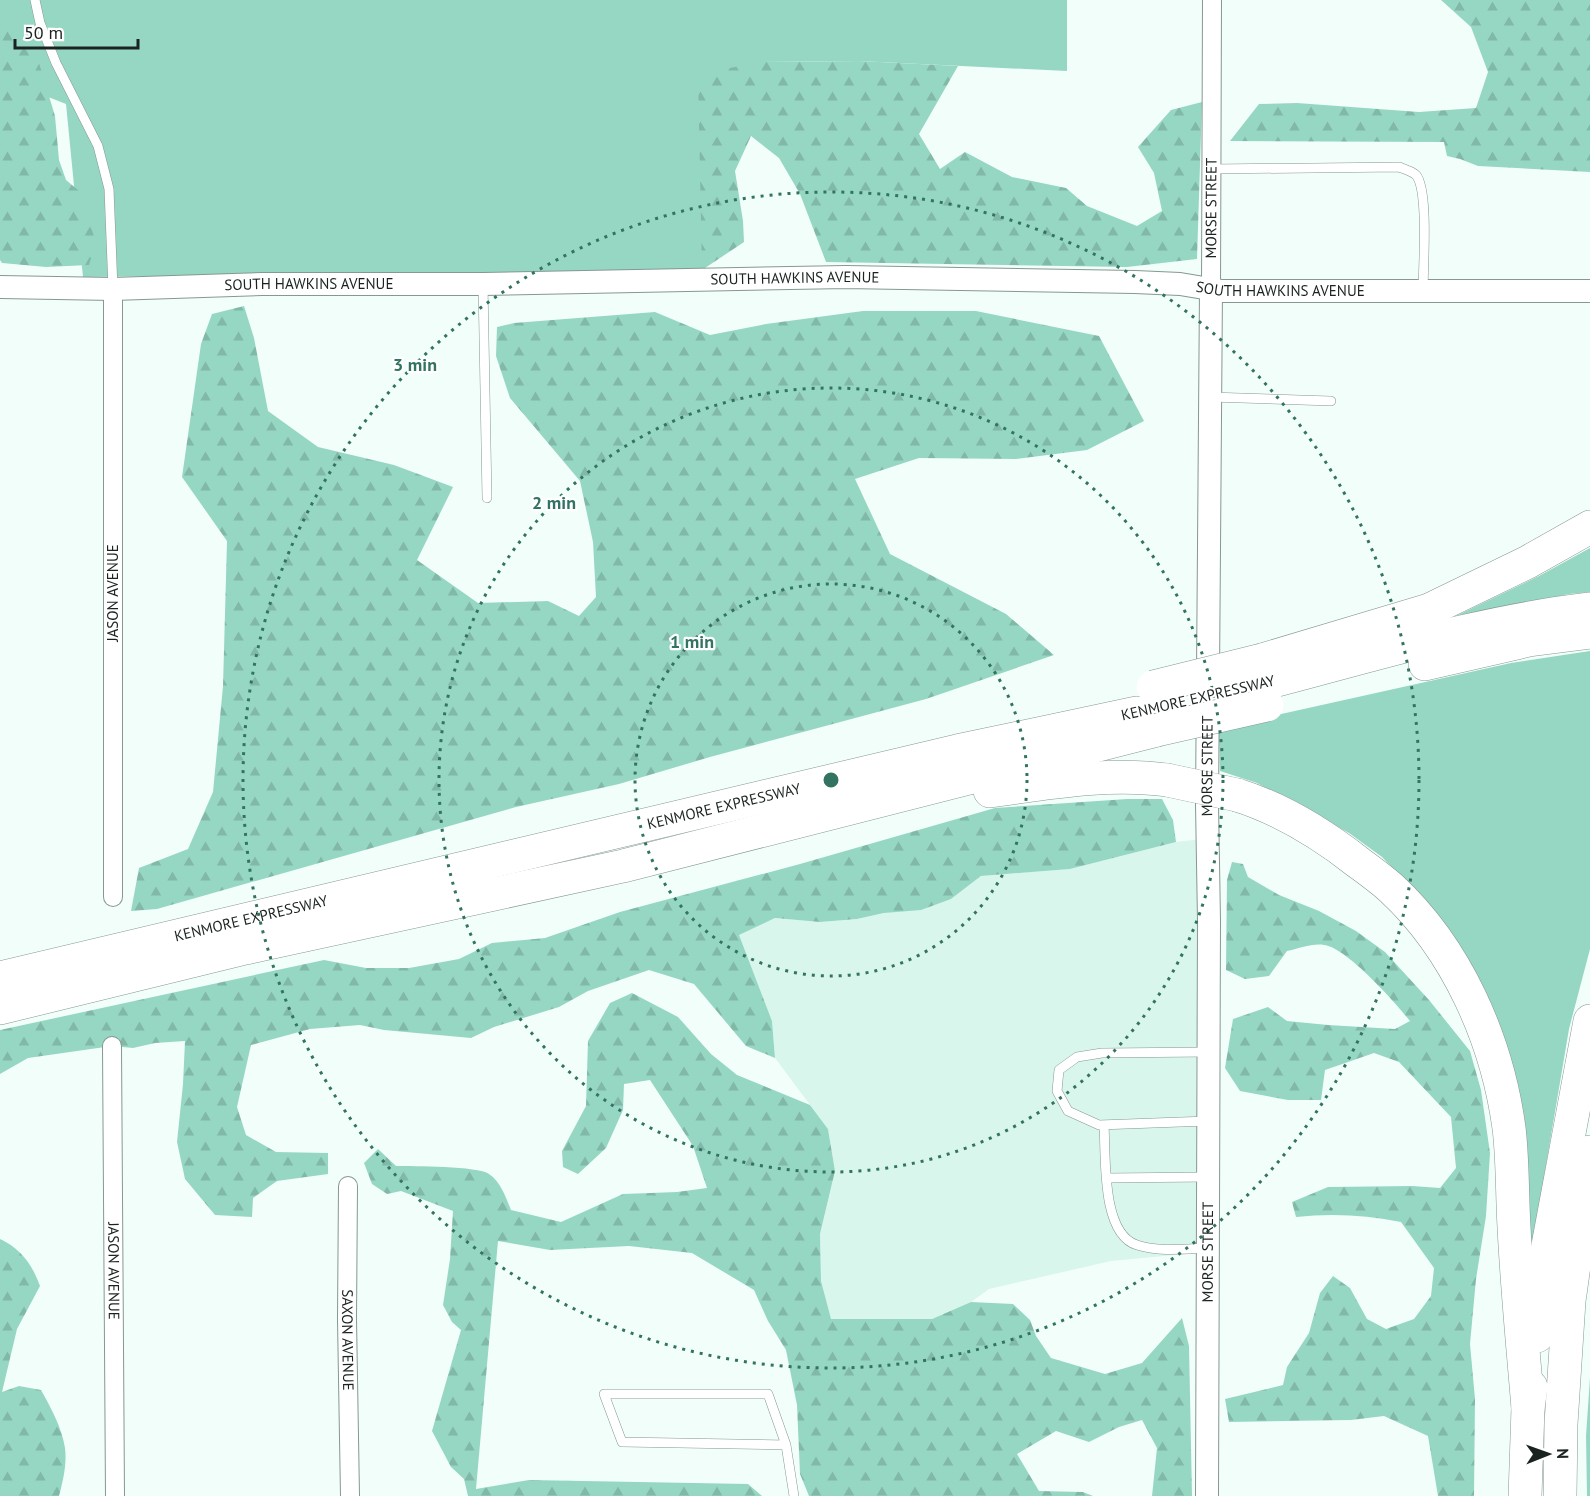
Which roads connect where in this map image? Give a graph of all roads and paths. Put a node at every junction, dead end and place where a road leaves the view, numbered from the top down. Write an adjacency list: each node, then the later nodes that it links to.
1 (35, 0): 6 (lane)
2 (1212, 0): 3 (street, MORSE STREET)
3 (1212, 169): 7 (street, MORSE STREET); 9 (lane)
4 (483, 284): 6 (street, SOUTH HAWKINS AVENUE); 7 (street, SOUTH HAWKINS AVENUE); 12 (lane)
5 (0, 287): 6 (street, SOUTH HAWKINS AVENUE)
6 (113, 289): 19 (street, JASON AVENUE)
7 (1211, 289): 9 (street, SOUTH HAWKINS AVENUE); 10 (street, MORSE STREET)
8 (1590, 291): 9 (street, SOUTH HAWKINS AVENUE)
9 (1423, 292)
10 (1210, 398): 11 (lane); 24 (street, MORSE STREET)
11 (1331, 401)
12 (487, 498)
13 (1590, 527): 16 (highway)
14 (1590, 609): 16 (highway, KENMORE EXPRESSWAY)
15 (1590, 632): 16 (highway)
16 (1264, 683): 17 (highway, bridge); 17 (highway, bridge)
17 (1154, 709): 18 (highway); 20 (highway, KENMORE EXPRESSWAY)
18 (830, 813): 21 (highway, KENMORE EXPRESSWAY); 32 (highway, bridge)
19 (113, 897)
20 (0, 978)
21 (0, 1008)
22 (1590, 1021): 32 (highway)
23 (112, 1046): 34 (street, JASON AVENUE)
24 (1208, 1052): 25 (street, MORSE STREET); 26 (lane)
25 (1208, 1121): 26 (lane); 28 (street, MORSE STREET)
26 (1104, 1125): 29 (lane)
27 (1590, 1152): 39 (highway)
28 (1208, 1177): 29 (lane); 31 (street, MORSE STREET)
29 (1107, 1178): 31 (lane)
30 (348, 1186): 35 (street, SAXON AVENUE)
31 (1207, 1248): 37 (street, MORSE STREET)
32 (1528, 1408): 38 (highway)
33 (786, 1445): 33 (lane); 36 (lane)
34 (115, 1496)
35 (350, 1496)
36 (794, 1496)
37 (1207, 1496)
38 (1525, 1496)
39 (1560, 1496)

